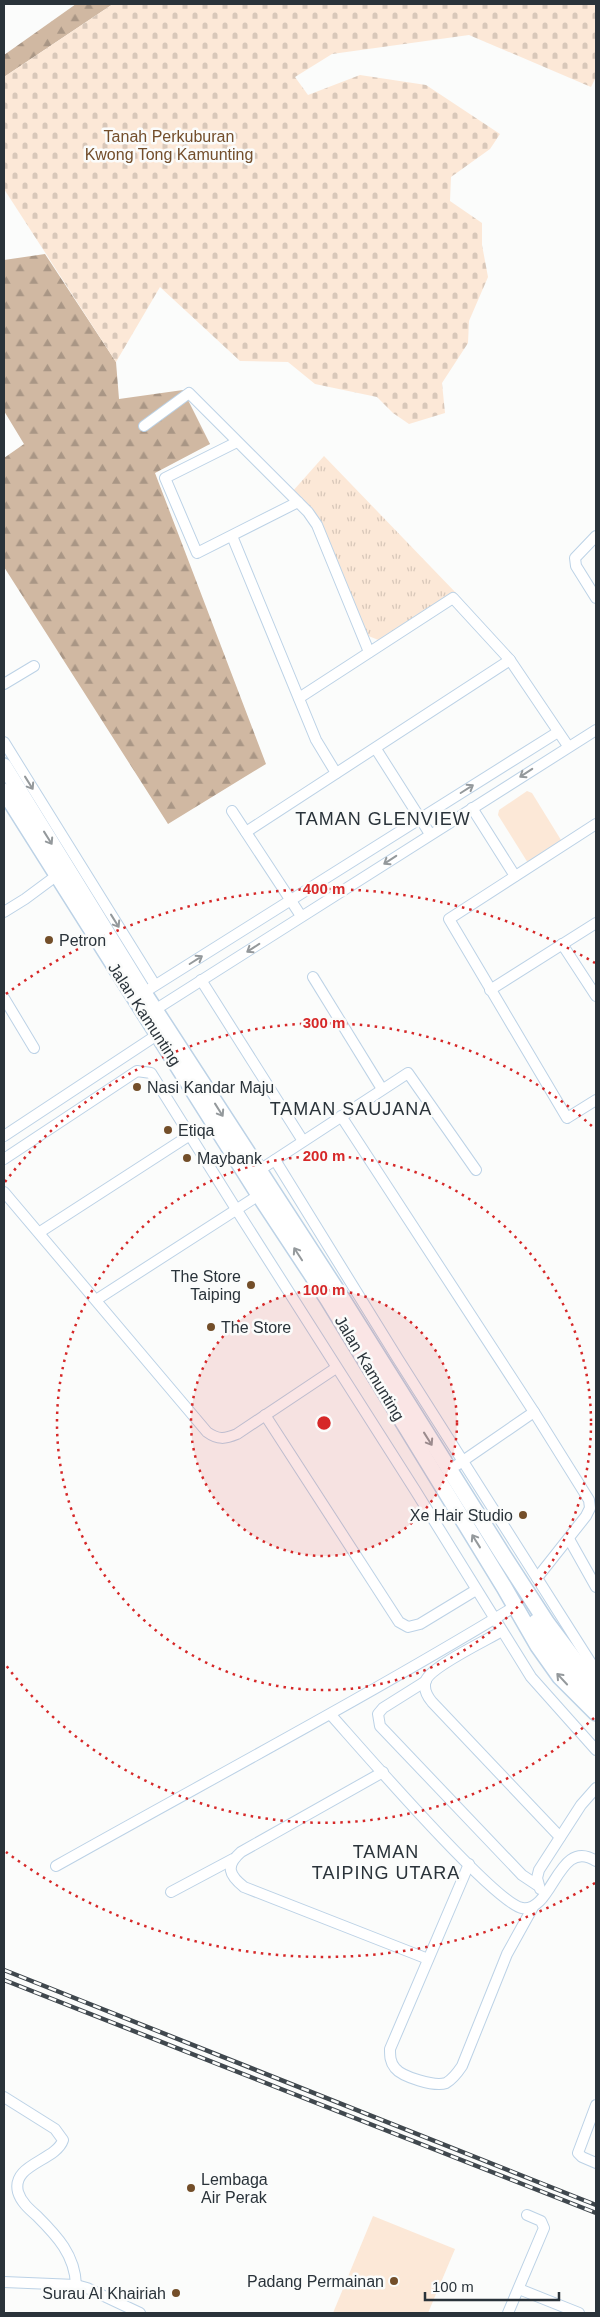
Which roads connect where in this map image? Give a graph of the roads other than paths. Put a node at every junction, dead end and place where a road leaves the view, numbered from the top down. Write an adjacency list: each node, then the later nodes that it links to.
1 (144, 426): 2 (street)
2 (237, 442): 3 (street); 4 (street)
3 (298, 502): 4 (street); 7 (street)
4 (232, 536): 11 (street)
5 (596, 536): 6 (street)
6 (596, 598)
7 (369, 652): 8 (street); 11 (street)
8 (510, 660): 13 (street); 16 (street)
9 (34, 666): 10 (street)
10 (4, 684)
11 (299, 698): 18 (street)
12 (596, 730): 15 (street)
13 (558, 732): 15 (street); 22 (street, one-way to 13)
14 (4, 742): 36 (street, one-way to 36)
15 (568, 746): 20 (street, one-way to 20)
16 (376, 749): 18 (street); 22 (street)
17 (4, 766): 36 (main road, Jalan Kamunting, one-way to 36)
18 (336, 773): 24 (street)
19 (4, 791): 26 (main road, Jalan Kamunting)
20 (472, 808): 25 (street); 27 (street)
21 (232, 811): 24 (street)
22 (421, 818): 25 (street); 28 (street)
23 (596, 824): 27 (street)
24 (246, 832): 28 (street)
25 (430, 834): 30 (street, one-way to 30)
26 (56, 876): 29 (street); 36 (main road, Jalan Kamunting)
27 (515, 876): 35 (street)
28 (291, 900): 30 (street); 36 (street, one-way to 28)
29 (4, 912)
30 (301, 916): 34 (street, one-way to 34)
31 (596, 923): 32 (street)
32 (562, 944): 35 (street); 37 (street)
33 (313, 977): 43 (street)
34 (201, 980): 40 (street); 48 (street)
35 (490, 990): 44 (street)
36 (145, 992): 40 (main road, Jalan Kamunting)
37 (596, 996)
38 (4, 998): 39 (street)
39 (8, 1013): 42 (street)
40 (151, 1013): 41 (main road, Jalan Kamunting)
41 (163, 1031): 47 (street); 52 (main road, Jalan Kamunting, one-way to 52); 54 (main road, Jalan Kamunting)
42 (34, 1048)
43 (382, 1089): 45 (street); 51 (street)
44 (596, 1100)
45 (341, 1116): 48 (street); 59 (street)
46 (190, 1135): 49 (street); 55 (street); 56 (street)
47 (4, 1136)
48 (303, 1140): 50 (street)
49 (4, 1159)
50 (275, 1160): 52 (street); 61 (street)
51 (476, 1170)
52 (258, 1171): 62 (main road, Jalan Kamunting, one-way to 62)
53 (4, 1192): 56 (street)
54 (259, 1195): 55 (street); 65 (main road, Jalan Kamunting, one-way to 54)
55 (236, 1209): 57 (street); 58 (street)
56 (40, 1232): 57 (street)
57 (96, 1300): 60 (street)
58 (336, 1368): 60 (street); 67 (street)
59 (534, 1412): 61 (street); 63 (street)
60 (265, 1415): 67 (street)
61 (462, 1462): 62 (street); 64 (street)
62 (448, 1471): 74 (main road, Jalan Kamunting)
63 (569, 1539): 64 (street); 66 (street)
64 (537, 1578): 71 (street)
65 (504, 1587): 68 (main road, Jalan Kamunting); 76 (main road)
66 (596, 1587)
67 (476, 1590): 69 (street)
68 (514, 1607): 69 (street); 77 (main road, Jalan Kamunting, one-way to 68)
69 (494, 1619): 70 (street); 72 (street)
70 (502, 1631): 73 (street); 79 (street)
71 (596, 1671)
72 (405, 1672): 75 (street); 78 (street)
73 (426, 1681): 75 (street); 82 (street)
74 (596, 1684)
75 (411, 1690): 87 (street)
76 (596, 1696)
77 (596, 1713)
78 (331, 1715): 80 (street); 86 (street)
79 (596, 1750)
80 (383, 1772): 83 (street); 85 (street)
81 (596, 1788): 82 (street)
82 (560, 1836): 87 (street)
83 (233, 1859): 88 (street); 91 (street)
84 (596, 1861): 89 (street)
85 (469, 1864): 90 (street); 91 (street)
86 (56, 1866)
87 (537, 1885): 89 (street)
88 (172, 1892)
89 (545, 1896): 90 (street)
90 (533, 1907): 91 (street)
91 (428, 1959)
92 (4, 2097): 97 (street)
93 (596, 2105): 94 (street)
94 (596, 2163)
95 (527, 2215): 98 (street)
96 (4, 2282): 97 (street)
97 (76, 2285): 99 (street)
98 (519, 2289): 100 (street); 101 (street)
99 (140, 2313)
100 (508, 2313)
101 (579, 2313)

